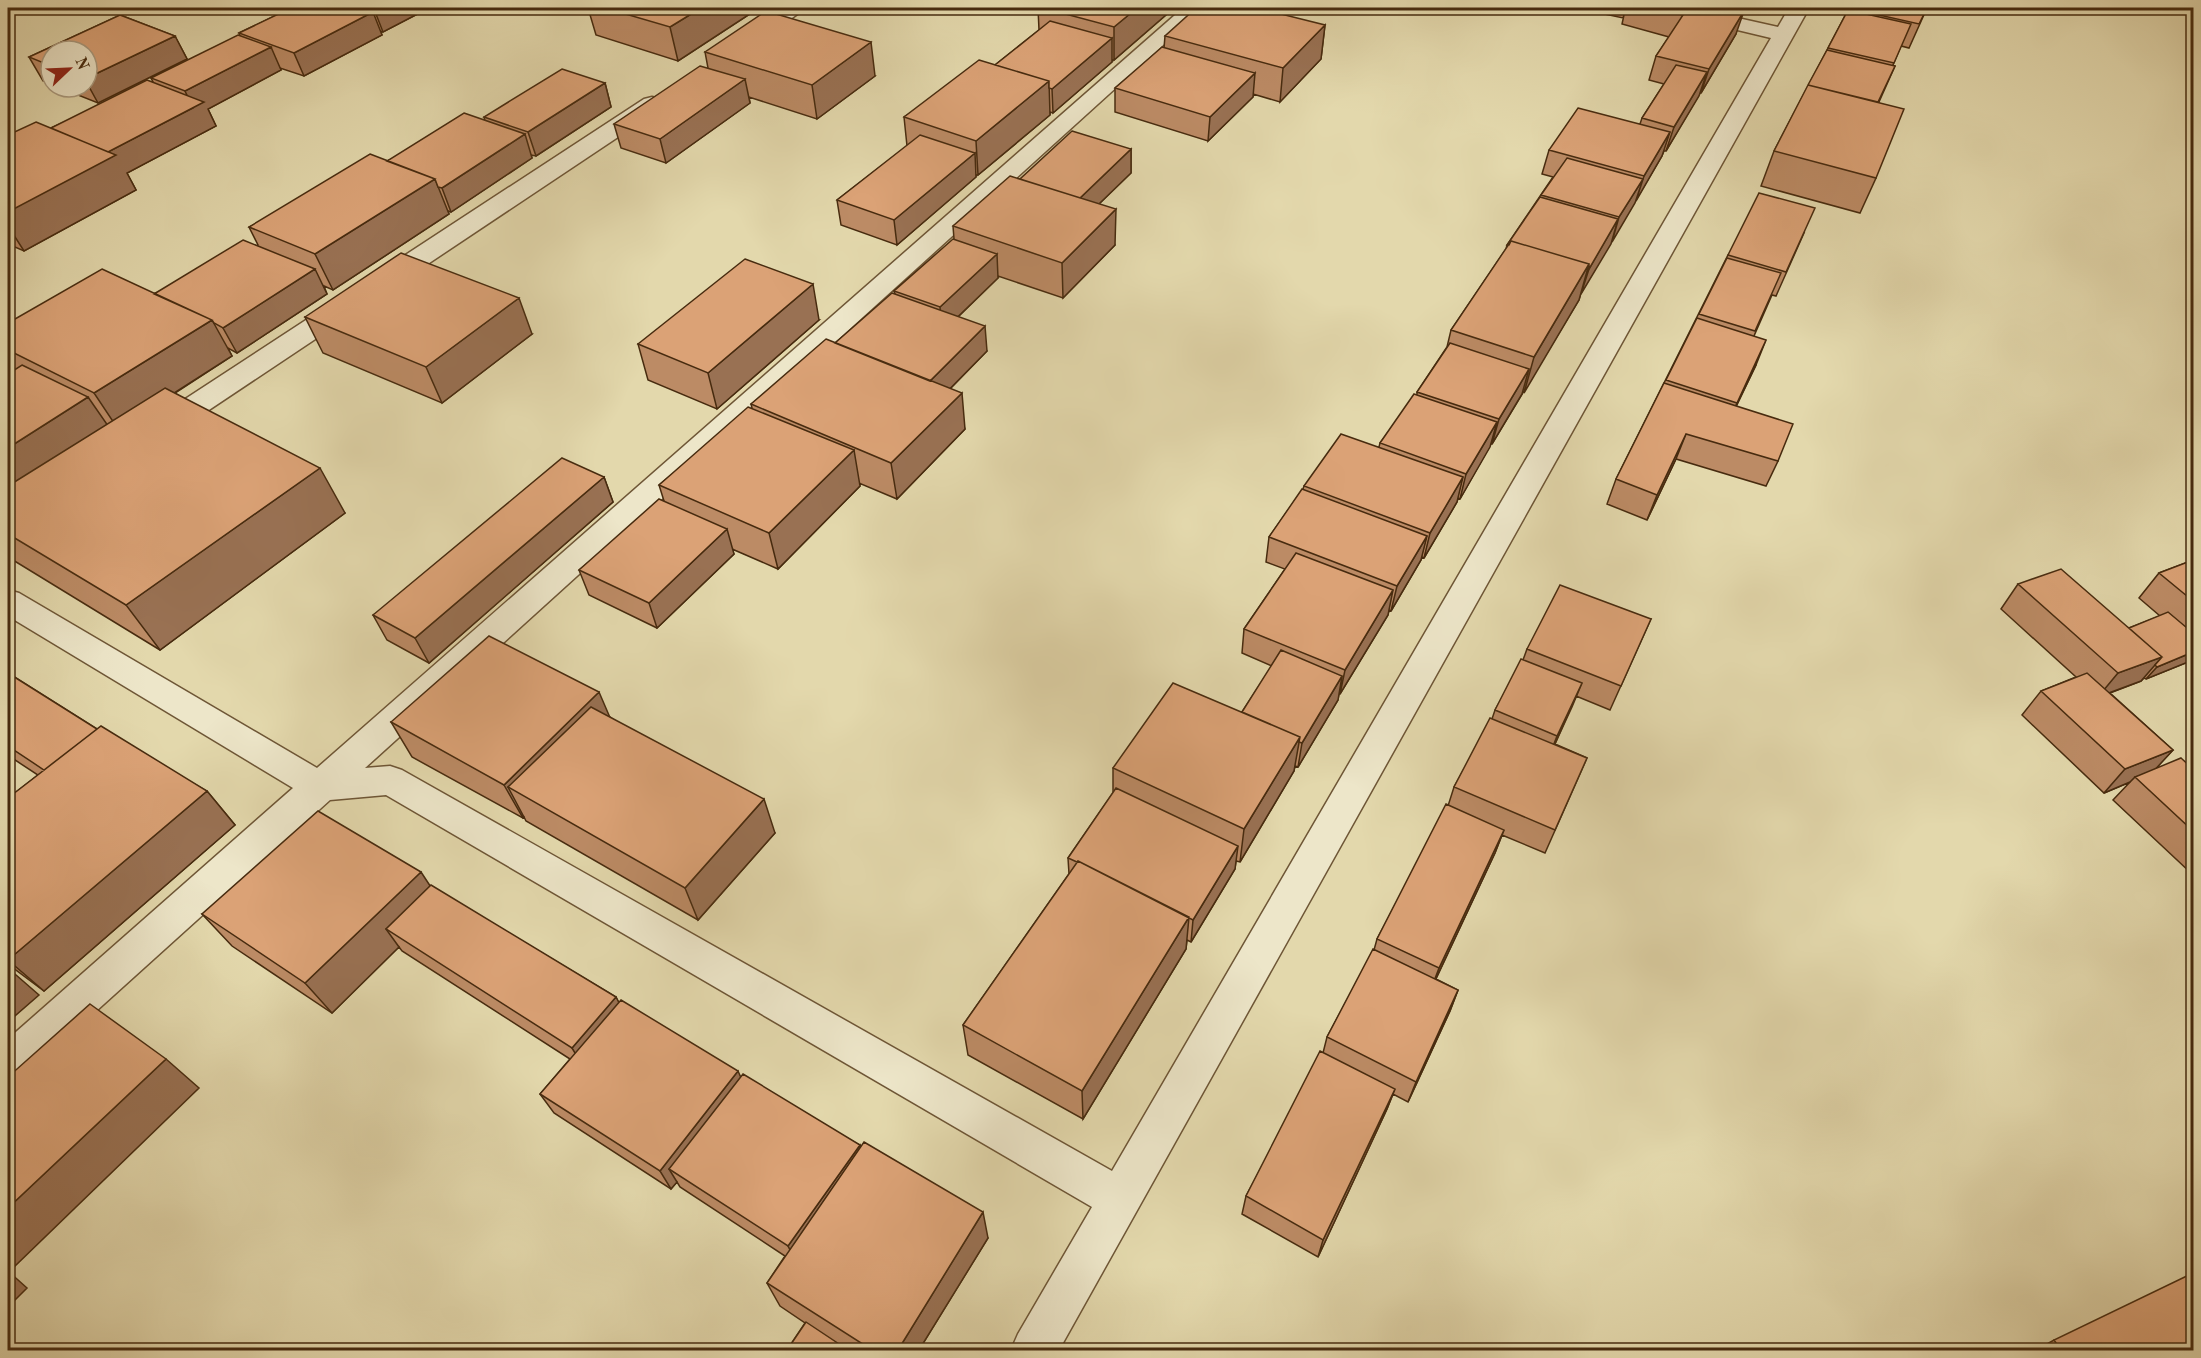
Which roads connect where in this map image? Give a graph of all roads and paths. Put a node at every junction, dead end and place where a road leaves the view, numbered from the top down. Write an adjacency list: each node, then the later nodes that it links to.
1 (796, 8): 5 (street)
2 (1194, 8): 9 (street)
3 (1669, 8): 4 (street)
4 (1792, 21): 11 (street)
5 (721, 58)
6 (672, 90): 7 (street)
7 (137, 444)
8 (8, 601): 9 (street)
9 (320, 787): 10 (street); 11 (street)
10 (8, 1065)
11 (1120, 1199): 12 (street)
12 (1034, 1350)

